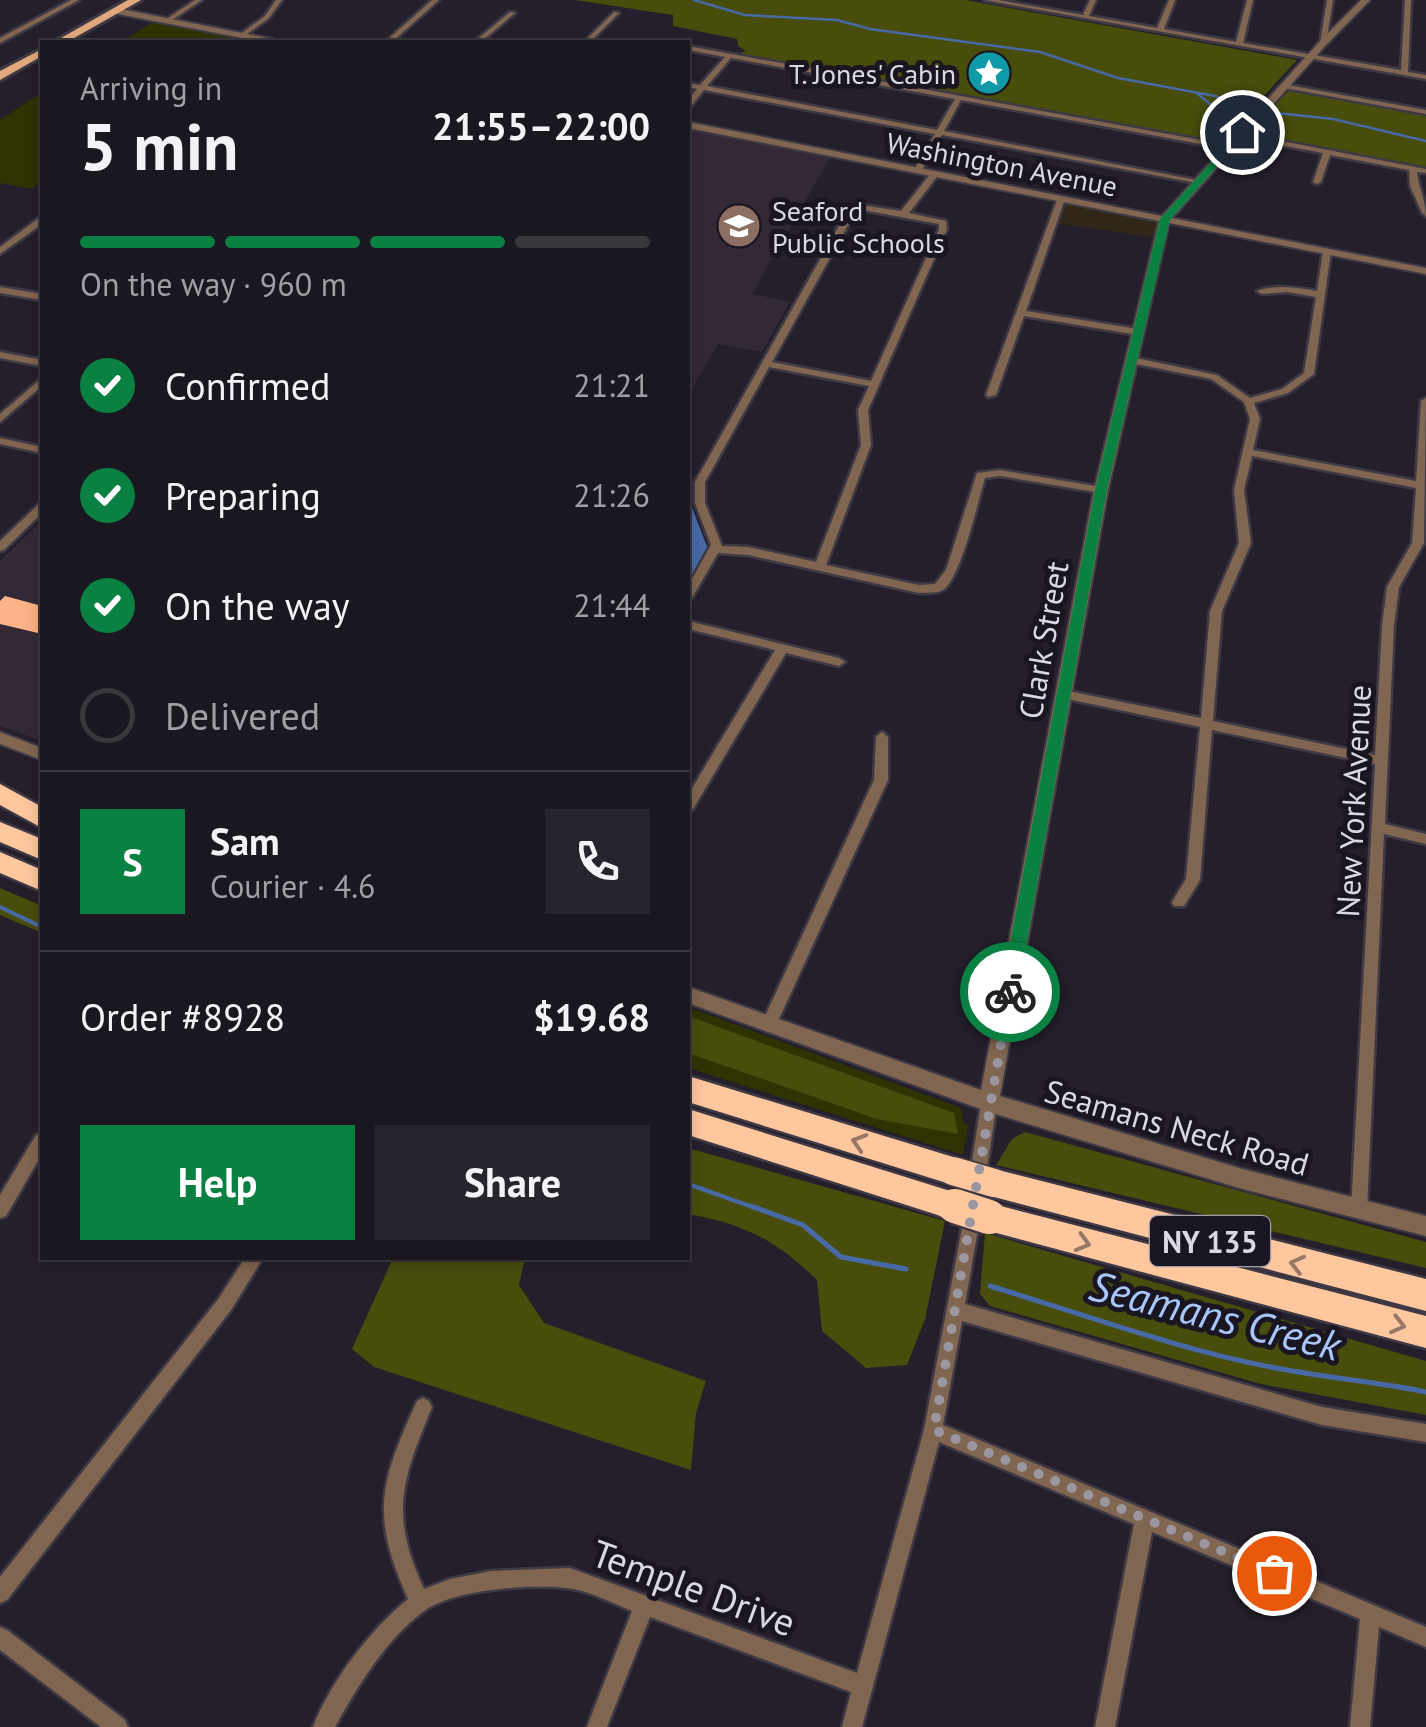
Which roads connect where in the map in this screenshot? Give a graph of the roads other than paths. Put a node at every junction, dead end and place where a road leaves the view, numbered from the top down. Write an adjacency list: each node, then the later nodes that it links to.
1 (76, 0): 20 (street)
2 (136, 0): 14 (main road)
3 (199, 0): 18 (street)
4 (279, 0): 22 (street)
5 (436, 0): 25 (street)
6 (987, 0): 13 (street)
7 (1092, 0): 17 (street)
8 (1172, 0): 21 (street)
9 (1250, 0): 30 (street)
10 (1330, 0): 29 (street)
11 (1366, 0): 29 (street, Clark Street)
12 (1408, 0): 35 (street)
13 (1012, 2): 17 (street)
14 (116, 11): 18 (street); 23 (main road)
15 (512, 13): 26 (street)
16 (616, 13): 27 (street)
17 (1085, 17): 21 (street)
18 (167, 21): 22 (street)
19 (0, 27): 20 (street)
20 (21, 30): 28 (street)
21 (1160, 30): 30 (street)
22 (241, 36): 24 (street)
23 (64, 40)
24 (263, 40)
25 (390, 40)
26 (479, 40)
27 (588, 40)
28 (0, 42)
29 (1322, 43): 34 (street, Clark Street)
30 (1238, 44): 34 (street)
31 (690, 48): 33 (street)
32 (40, 53): 36 (main road)
33 (729, 56): 40 (street); 41 (street)
34 (1312, 57): 35 (street); 39 (street, Clark Street)
35 (1404, 73): 37 (street)
36 (0, 76)
37 (1426, 77)
38 (690, 85): 40 (street)
39 (1286, 86): 43 (street); 46 (street, Clark Street)
40 (702, 88): 42 (street); 45 (street)
41 (959, 98): 45 (street); 47 (street)
42 (690, 102)
43 (1426, 112)
44 (690, 125): 50 (street, Washington Avenue)
45 (939, 132): 50 (street); 53 (street)
46 (1240, 135): 47 (street, Clark Street); 48 (street)
47 (1228, 147): 53 (street, Clark Street)
48 (1327, 152): 49 (street); 54 (street)
49 (1413, 168): 51 (street); 57 (street)
50 (918, 170): 52 (street, Washington Avenue)
51 (1426, 171)
52 (935, 174): 55 (street, Washington Avenue); 56 (street)
53 (1197, 181): 58 (street, Clark Street)
54 (1317, 182)
55 (1061, 198): 58 (street, Washington Avenue); 67 (street)
56 (904, 213): 72 (street); 74 (street)
57 (1426, 213)
58 (1165, 219): 61 (street, Washington Avenue); 68 (street, Clark Street)
59 (40, 221): 60 (street)
60 (2, 247)
61 (1327, 252): 62 (street, Washington Avenue); 65 (street)
62 (1426, 271)
63 (0, 290): 66 (street)
64 (1262, 291): 65 (street)
65 (1322, 295): 76 (street)
66 (40, 298)
67 (1021, 313): 68 (street); 75 (street)
68 (1138, 332): 70 (street, Clark Street)
69 (0, 355): 71 (street)
70 (1131, 360): 76 (street); 83 (street, Clark Street)
71 (40, 363)
72 (766, 364): 74 (street); 86 (street)
73 (40, 384): 78 (street)
74 (874, 384): 87 (street)
75 (992, 395)
76 (1248, 401): 81 (street)
77 (1426, 401): 82 (street, New York Avenue)
78 (0, 418)
79 (0, 441): 80 (street)
80 (40, 450)
81 (1249, 452): 82 (street); 93 (street)
82 (1423, 486): 97 (street, New York Avenue)
83 (1101, 490): 87 (street); 92 (street, Clark Street)
84 (40, 509): 85 (street)
85 (0, 547)
86 (716, 549): 87 (street); 88 (street)
87 (820, 567)
88 (690, 592)
89 (690, 626): 90 (street)
90 (782, 649): 91 (street); 99 (street)
91 (840, 662)
92 (1063, 694): 93 (street); 111 (street, Clark Street)
93 (1206, 723): 97 (street); 107 (street)
94 (882, 737): 109 (street)
95 (0, 738): 96 (street)
96 (40, 753)
97 (1383, 761): 101 (street, New York Avenue)
98 (0, 792): 100 (highway)
99 (690, 802)
100 (40, 818)
101 (1380, 828): 103 (street); 115 (street, New York Avenue)
102 (0, 831): 104 (highway)
103 (1426, 839)
104 (40, 849)
105 (0, 862): 106 (highway)
106 (40, 880)
107 (1180, 902)
108 (690, 996): 109 (street, Seamans Neck Road)
109 (770, 1025): 111 (street, Seamans Neck Road)
110 (690, 1090): 119 (highway, NY 135, one-way to 110, bridge)
111 (989, 1104): 115 (street, Seamans Neck Road); 116 (street, Clark Street)
112 (690, 1123): 116 (highway, NY 135)
113 (40, 1143): 114 (street)
114 (0, 1210)
115 (1359, 1210): 117 (street, Seamans Neck Road)
116 (970, 1212): 120 (street, Clark Street); 121 (highway, NY 135, one-way to 121)
117 (1426, 1226)
118 (253, 1260): 126 (street)
119 (1426, 1295)
120 (957, 1311): 123 (street, Clark Street); 124 (street)
121 (1426, 1332)
122 (422, 1407): 127 (street)
123 (934, 1430): 125 (street); 132 (street, Clark Street)
124 (1426, 1434)
125 (1145, 1519): 129 (street); 137 (street)
126 (0, 1593)
127 (419, 1601): 128 (street, Temple Drive); 134 (street)
128 (644, 1606): 132 (street, Temple Drive); 135 (street)
129 (1370, 1614): 131 (street); 138 (street)
130 (0, 1637): 133 (street)
131 (1426, 1638)
132 (864, 1686): 136 (street, Clark Street)
133 (118, 1727)
134 (323, 1727)
135 (597, 1727)
136 (852, 1727)
137 (1106, 1727)
138 (1360, 1727)

